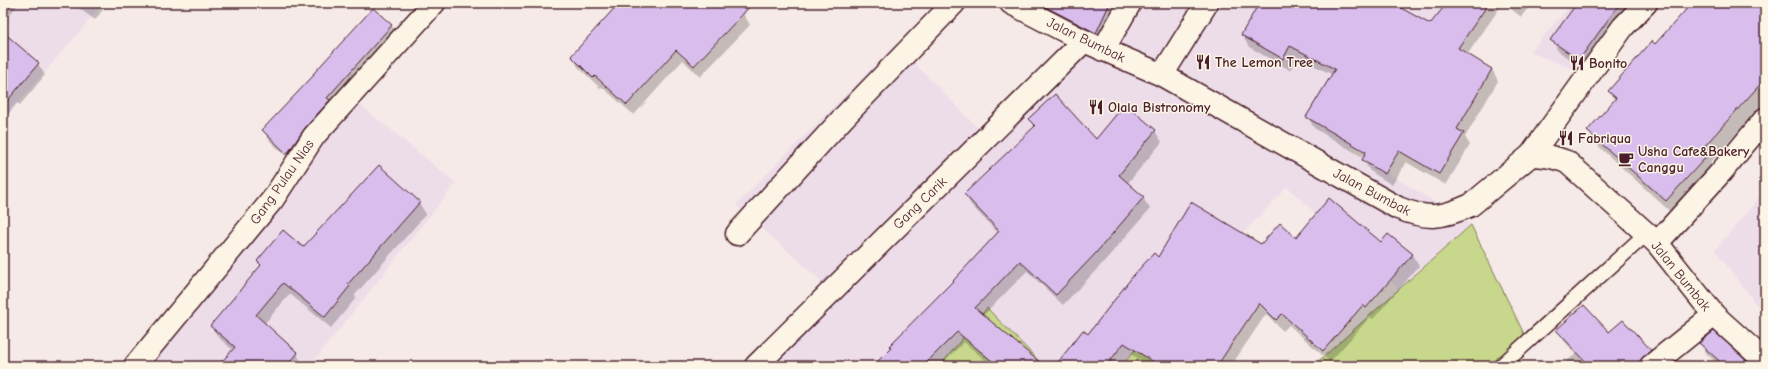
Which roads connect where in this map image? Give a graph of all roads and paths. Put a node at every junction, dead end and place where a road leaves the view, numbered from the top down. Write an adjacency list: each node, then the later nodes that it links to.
1 (434, 3): 16 (street, Gang Pulau Nias)
2 (954, 3): 12 (street)
3 (1011, 3): 7 (street, Jalan Bumbak)
4 (1130, 3): 8 (street)
5 (1207, 3): 9 (street)
6 (1646, 3): 11 (street)
7 (1084, 41): 8 (street, Jalan Bumbak); 17 (street, Gang Carik)
8 (1103, 50): 9 (street, Jalan Bumbak)
9 (1162, 75): 11 (street, Jalan Bumbak)
10 (1765, 119): 13 (street)
11 (1531, 155): 13 (street, Jalan Bumbak)
12 (737, 234)
13 (1651, 238): 14 (street, Jalan Bumbak); 18 (lane)
14 (1714, 315): 15 (street, Jalan Bumbak); 19 (street)
15 (1765, 362)
16 (135, 366)
17 (756, 366)
18 (1501, 366)
19 (1652, 366)

